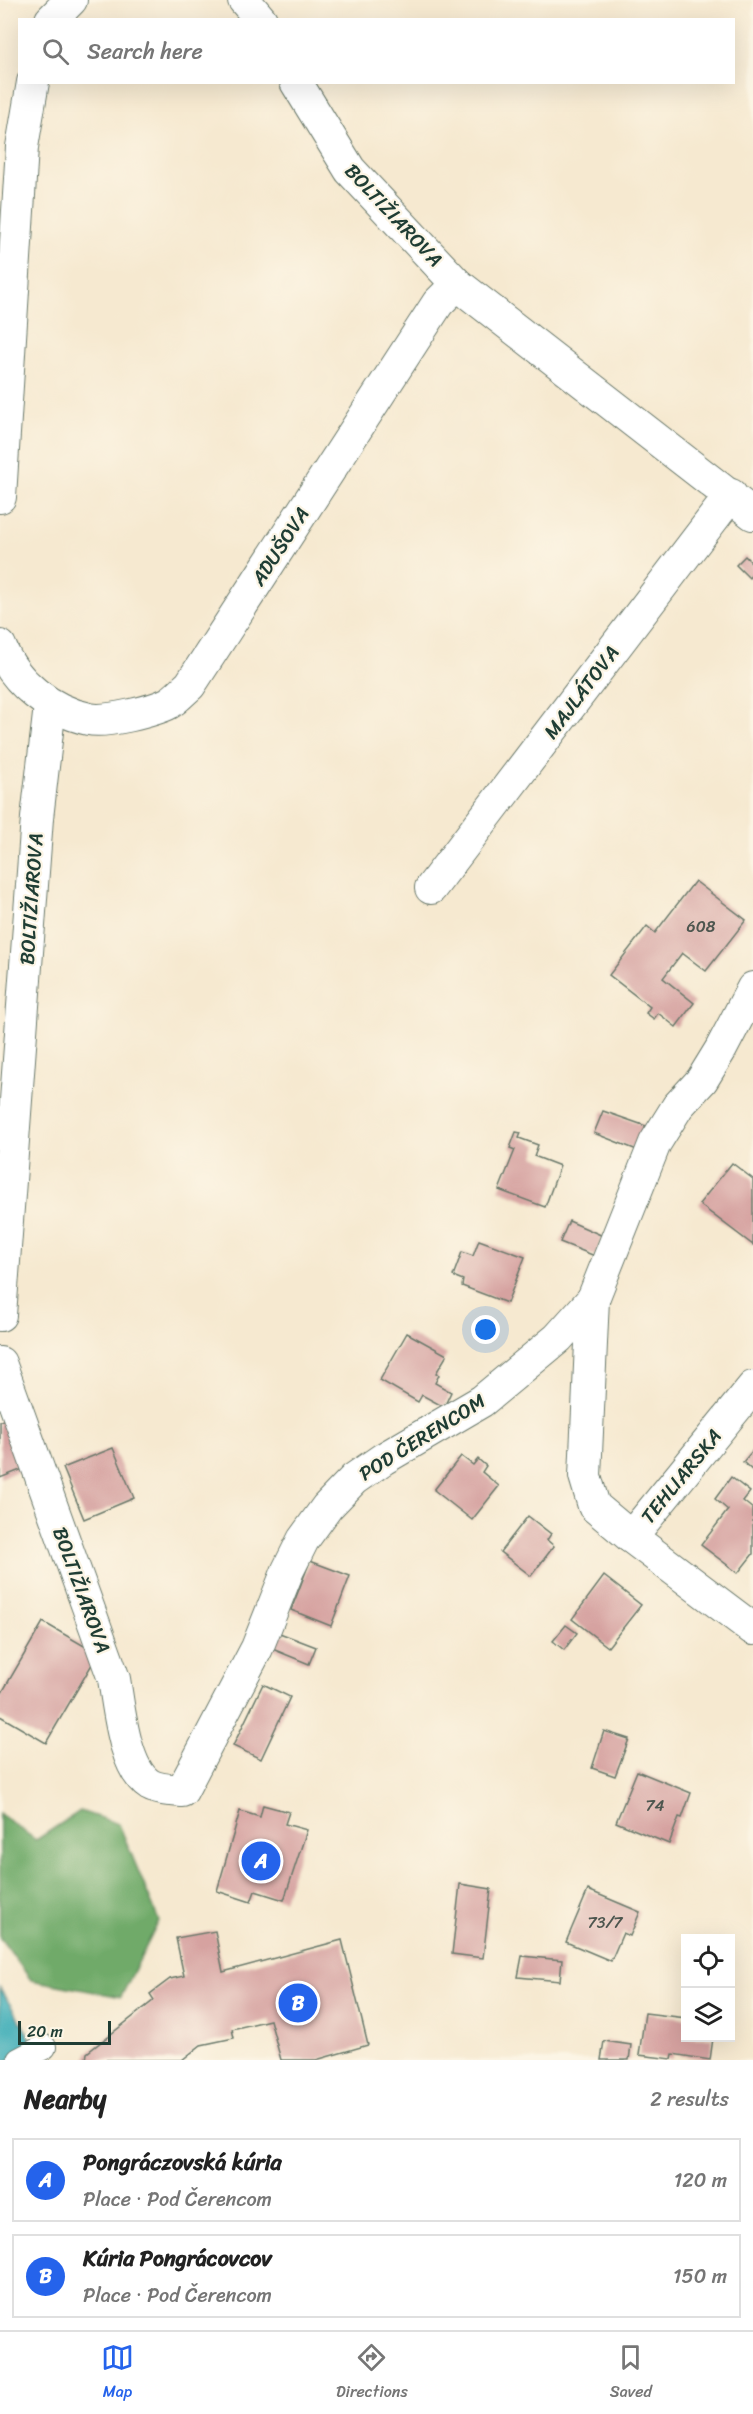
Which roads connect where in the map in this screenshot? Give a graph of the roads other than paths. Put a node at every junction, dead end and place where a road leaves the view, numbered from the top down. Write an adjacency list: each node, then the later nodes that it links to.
1 (71, 0): 3 (street)
2 (244, 0): 4 (street)
3 (53, 18)
4 (259, 18)
5 (33, 84): 8 (street)
6 (297, 84): 7 (street, BOLTIŽIAROVA)
7 (458, 284): 9 (street, BOLTIŽIAROVA); 11 (street, ADUŠOVA)
8 (0, 497)
9 (742, 504): 12 (street, MAJLÁTOVA)
10 (0, 646): 11 (street)
11 (50, 706): 15 (street, BOLTIŽIAROVA)
12 (431, 888)
13 (753, 988): 14 (street, POD ČERENCOM)
14 (593, 1299): 18 (street, POD ČERENCOM); 20 (street, POD ČERENCOM)
15 (0, 1315)
16 (0, 1363): 20 (street, BOLTIŽIAROVA)
17 (753, 1386): 18 (street, TEHLIARSKA)
18 (631, 1537): 19 (street, POD ČERENCOM)
19 (753, 1629)
20 (182, 1791)
21 (44, 2047): 22 (street)
22 (19, 2060)

